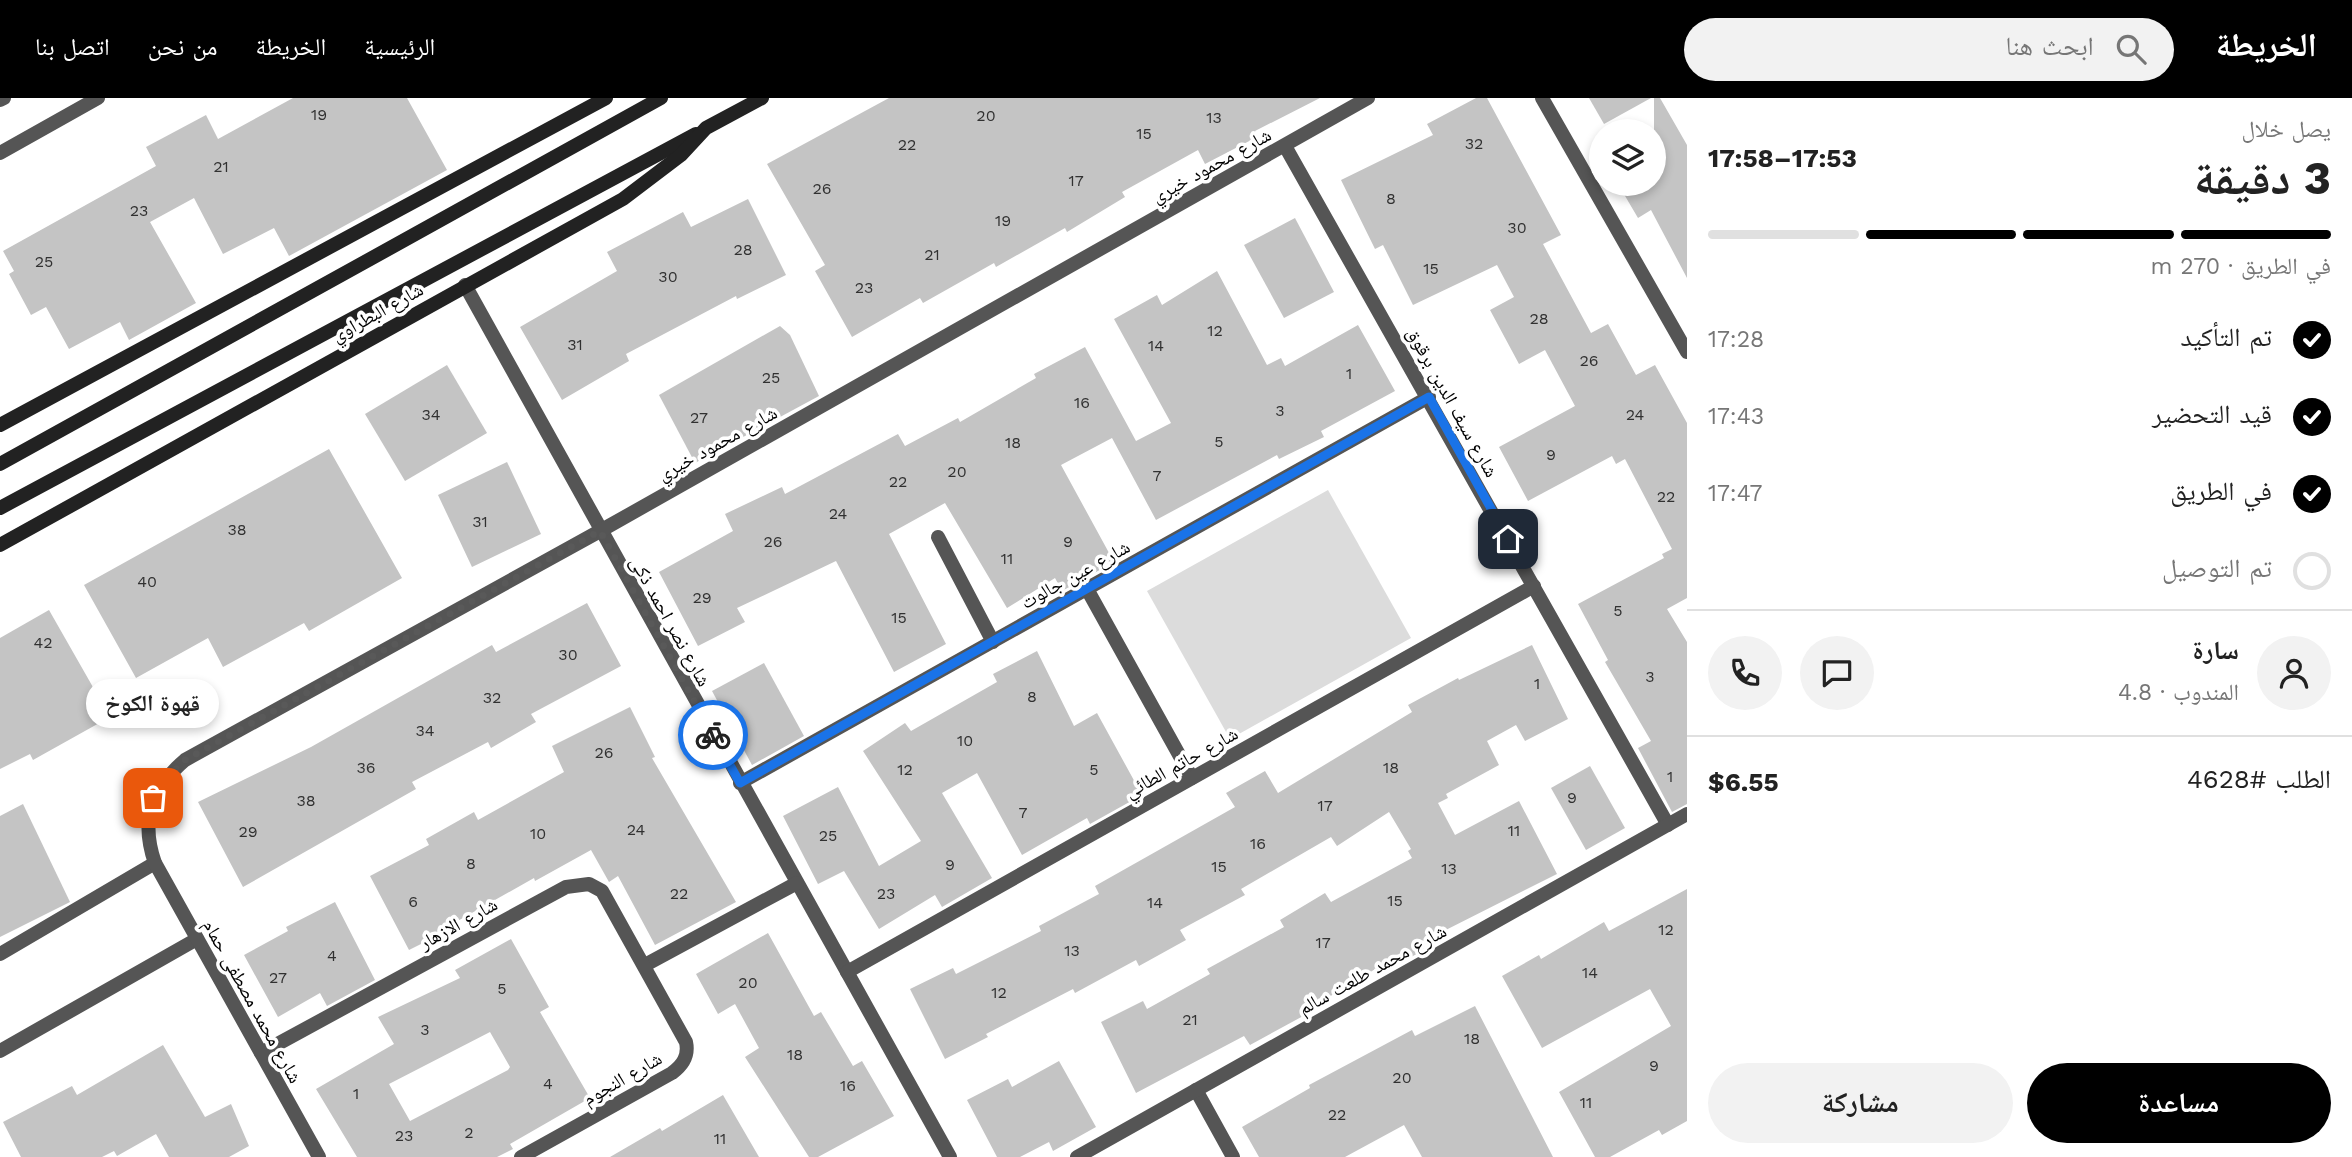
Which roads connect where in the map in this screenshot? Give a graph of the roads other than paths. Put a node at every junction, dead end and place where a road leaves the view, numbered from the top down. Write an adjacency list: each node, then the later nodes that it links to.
1 (97, 98): 9 (street)
2 (606, 98): 13 (street)
3 (661, 98): 14 (street)
4 (762, 98): 7 (street, شارع البطراوي)
5 (1368, 98): 8 (street, شارع محمود خيري)
6 (1542, 98): 11 (street)
7 (706, 128): 10 (street, شارع البطراوي); 15 (street)
8 (1285, 146): 12 (street, شارع سيف الدين برقوق); 16 (street, شارع محمود خيري)
9 (0, 153)
10 (465, 285): 16 (street, شارع نصر احمد ذكى); 18 (street, شارع البطراوي)
11 (1687, 352)
12 (1429, 397): 19 (street, شارع سيف الدين برقوق); 20 (street, شارع عين جالوت)
13 (0, 425)
14 (0, 464)
15 (0, 509)
16 (600, 531): 23 (street, شارع نصر احمد ذكى); 26 (street, شارع محمود خيري)
17 (938, 537): 21 (street)
18 (0, 545)
19 (1535, 586): 22 (street, شارع حاتم الطائي); 25 (street, شارع سيف الدين برقوق)
20 (1087, 589): 21 (street, شارع عين جالوت); 22 (street)
21 (993, 642): 23 (street, شارع عين جالوت)
22 (1192, 778): 31 (street, شارع حاتم الطائي)
23 (740, 783): 27 (street, شارع نصر احمد ذكى)
24 (1687, 814): 25 (street, شارع محمد طلعت سالم)
25 (1668, 825): 34 (street, شارع محمد طلعت سالم)
26 (155, 863): 28 (street, شارع محمد مصطفى حمام); 29 (street)
27 (797, 883): 30 (street); 31 (street, شارع نصر احمد ذكى)
28 (197, 939): 32 (street); 33 (street, شارع محمد مصطفى حمام)
29 (0, 954)
30 (645, 965): 33 (street, شارع الازهار); 36 (street, شارع النجوم)
31 (847, 972): 37 (street, شارع نصر احمد ذكى)
32 (0, 1051)
33 (261, 1053): 35 (street, شارع محمد مصطفى حمام)
34 (1196, 1090): 38 (street, شارع محمد طلعت سالم); 39 (street)
35 (318, 1157)
36 (521, 1157)
37 (950, 1157)
38 (1077, 1157)
39 (1233, 1157)

